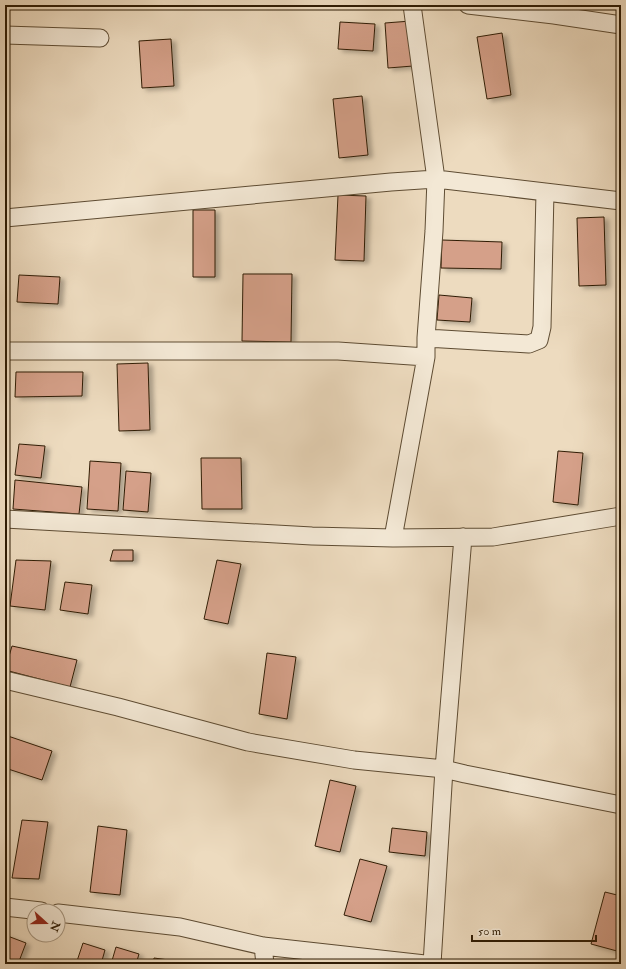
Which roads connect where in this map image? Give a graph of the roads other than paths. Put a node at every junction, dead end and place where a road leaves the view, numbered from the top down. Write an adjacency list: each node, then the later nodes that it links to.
1 (412, 5): 6 (street)
2 (468, 5): 3 (street)
3 (621, 25)
4 (5, 35): 5 (street)
5 (100, 38)
6 (436, 179): 7 (street); 9 (street); 10 (street)
7 (545, 192): 8 (street); 10 (street)
8 (621, 201)
9 (5, 218)
10 (426, 338): 12 (street)
11 (5, 351): 12 (street)
12 (426, 357): 16 (street)
13 (621, 516): 15 (street)
14 (5, 519): 16 (street)
15 (463, 537): 16 (street); 18 (street)
16 (393, 538)
17 (5, 680): 18 (street)
18 (444, 769): 19 (street); 26 (street)
19 (621, 805)
20 (5, 907): 21 (street)
21 (26, 909)
22 (66, 914): 23 (street)
23 (263, 946): 24 (street); 25 (street)
24 (265, 964)
25 (425, 964)
26 (432, 964)

